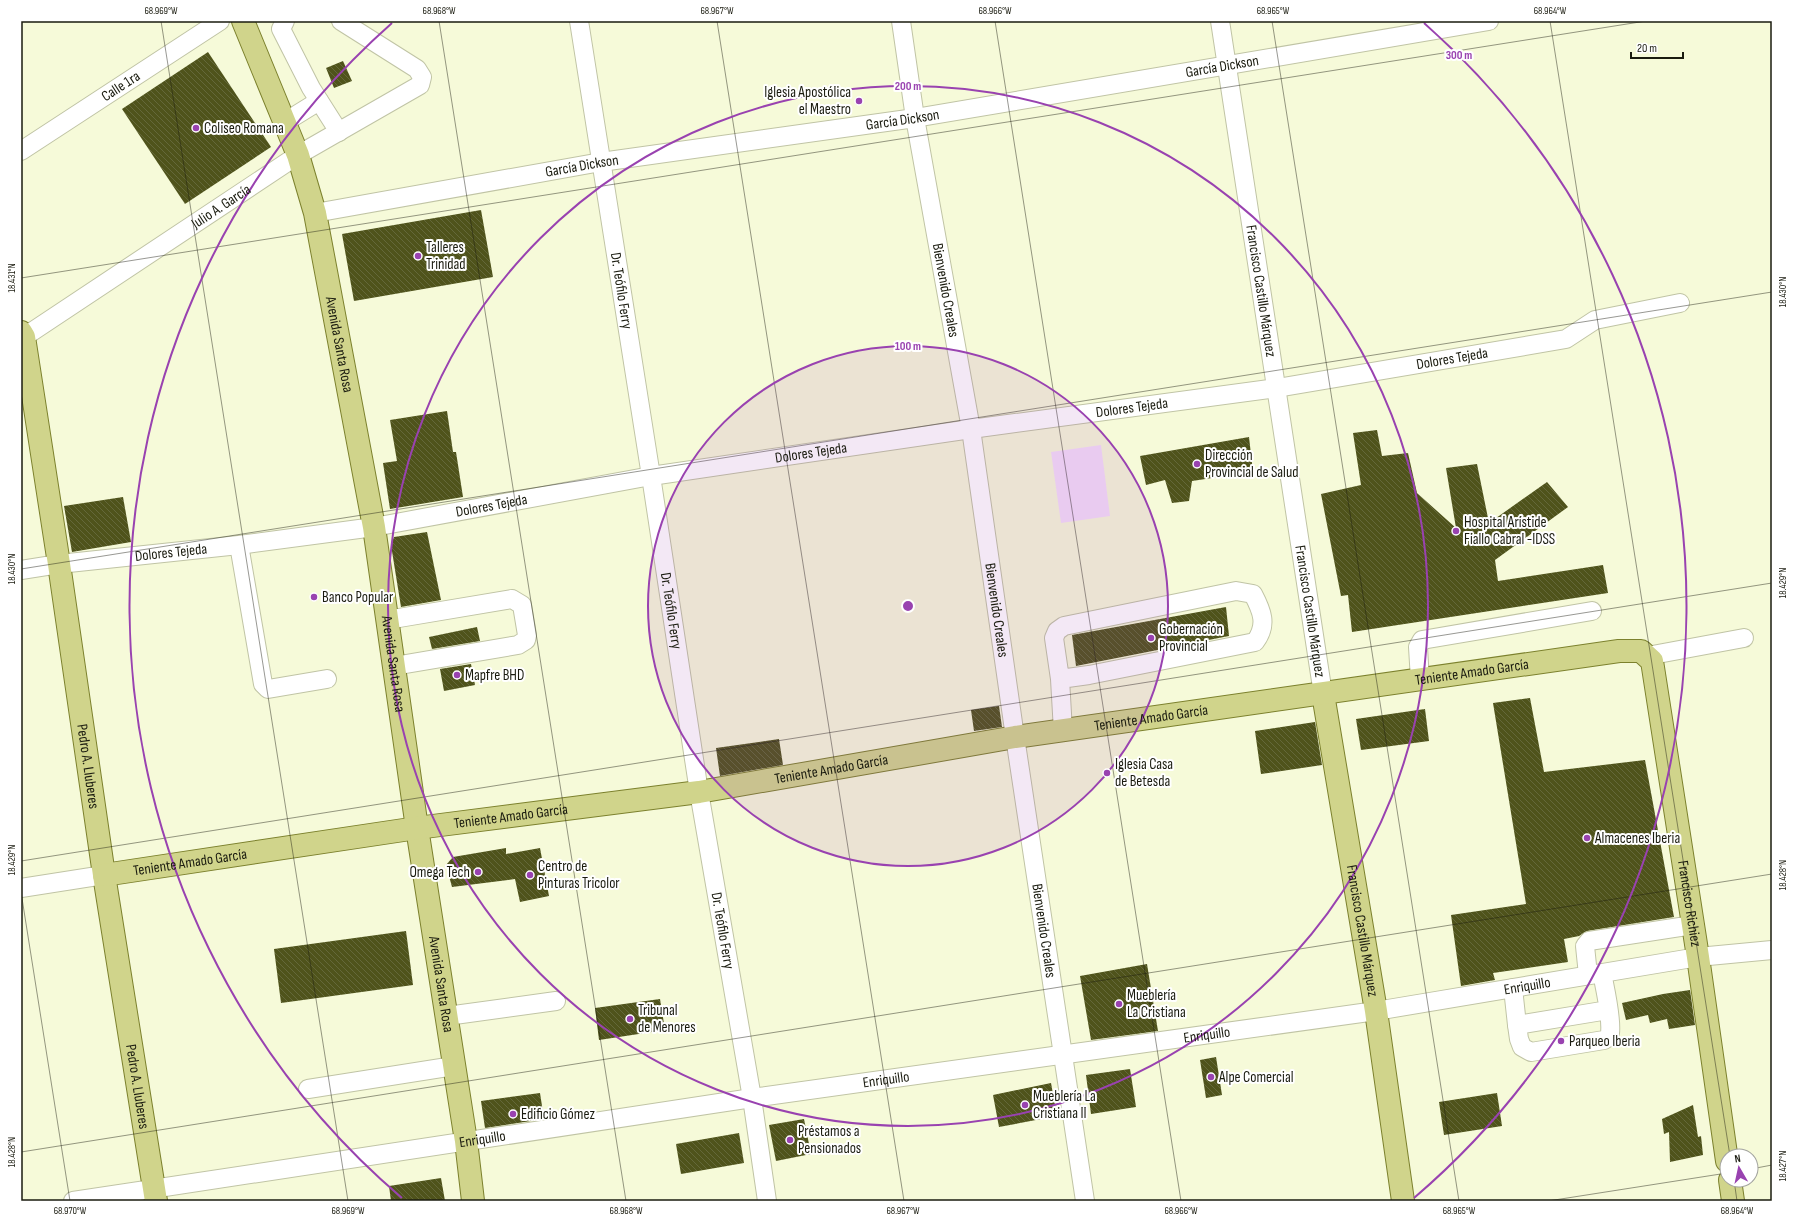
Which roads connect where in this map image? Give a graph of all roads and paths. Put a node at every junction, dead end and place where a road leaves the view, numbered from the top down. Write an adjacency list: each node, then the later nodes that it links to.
1 (220, 21): 14 (street, Calle 1ra)
2 (242, 21): 12 (main road, Avenida Santa Rosa)
3 (285, 21): 10 (street)
4 (341, 21): 13 (street, Julio A. García)
5 (579, 21): 16 (street, Dr. Teófilo Ferry)
6 (901, 21): 11 (street, Bienvenido Creales)
7 (1220, 21): 9 (street, Francisco Castillo Márquez)
8 (1489, 21): 9 (street, García Dickson)
9 (1227, 66): 11 (street, García Dickson); 20 (street, Francisco Castillo Márquez)
10 (319, 101): 12 (street); 13 (street)
11 (914, 118): 16 (street, García Dickson); 21 (street, Bienvenido Creales)
12 (285, 122): 15 (main road, Avenida Santa Rosa)
13 (339, 132): 15 (street, Julio A. García)
14 (21, 151)
15 (298, 156): 17 (main road, Avenida Santa Rosa); 19 (street, Julio A. García)
16 (601, 162): 17 (street, García Dickson); 22 (street, Dr. Teófilo Ferry)
17 (315, 213): 23 (main road, Avenida Santa Rosa)
18 (1680, 302): 20 (street, Dolores Tejeda)
19 (22, 336): 25 (main road, Pedro A. Lluberes)
20 (1277, 388): 21 (street, Dolores Tejeda); 35 (street, Francisco Castillo Márquez)
21 (971, 429): 22 (street, Dolores Tejeda); 37 (street, Bienvenido Creales)
22 (651, 476): 23 (street, Dolores Tejeda); 38 (street, Dr. Teófilo Ferry)
23 (374, 528): 24 (street, Dolores Tejeda); 28 (main road, Avenida Santa Rosa)
24 (239, 545): 25 (street, Dolores Tejeda); 32 (street)
25 (59, 564): 26 (street, Dolores Tejeda); 40 (main road, Pedro A. Lluberes)
26 (21, 570)
27 (1592, 612): 34 (street)
28 (387, 620): 31 (main road, Avenida Santa Rosa); 31 (street)
29 (1744, 638): 30 (street)
30 (1644, 653): 34 (main road, Teniente Amado García); 42 (main road, Francisco Richiez)
31 (394, 666): 39 (main road, Avenida Santa Rosa)
32 (327, 679)
33 (1060, 679): 33 (street); 36 (street)
34 (1420, 680): 35 (main road, Teniente Amado García)
35 (1323, 694): 36 (main road, Teniente Amado García); 49 (main road, Francisco Castillo Márquez)
36 (1063, 731): 37 (main road, Teniente Amado García)
37 (1015, 738): 38 (main road, Teniente Amado García); 52 (street, Bienvenido Creales)
38 (699, 792): 39 (main road, Teniente Amado García); 55 (street, Dr. Teófilo Ferry)
39 (417, 828): 40 (main road, Teniente Amado García); 50 (main road, Avenida Santa Rosa)
40 (104, 874): 41 (street, Teniente Amado García); 59 (main road, Pedro A. Lluberes)
41 (21, 888)
42 (1693, 925): 44 (main road, Francisco Richiez); 45 (street)
43 (1772, 950): 44 (street, Enriquillo)
44 (1698, 956): 45 (street, Enriquillo); 57 (main road, Francisco Richiez)
45 (1595, 974): 46 (street, Enriquillo); 48 (street)
46 (1513, 988): 49 (street, Enriquillo); 51 (street)
47 (556, 1002): 50 (street)
48 (1608, 1010): 51 (street); 51 (street)
49 (1376, 1011): 52 (street, Enriquillo); 64 (main road, Francisco Castillo Márquez)
50 (447, 1016): 53 (main road, Avenida Santa Rosa)
51 (1517, 1025)
52 (1063, 1056): 55 (street, Enriquillo); 63 (street, Bienvenido Creales)
53 (454, 1066): 54 (street); 56 (main road, Avenida Santa Rosa)
54 (308, 1088)
55 (752, 1098): 56 (street, Enriquillo); 62 (street, Dr. Teófilo Ferry)
56 (466, 1140): 59 (street, Enriquillo); 61 (main road, Avenida Santa Rosa)
57 (1725, 1148)
58 (1731, 1188): 65 (main road)
59 (156, 1195): 60 (street, Enriquillo)
60 (73, 1201)
61 (474, 1201)
62 (766, 1201)
63 (1085, 1201)
64 (1403, 1201)
65 (1733, 1201)

